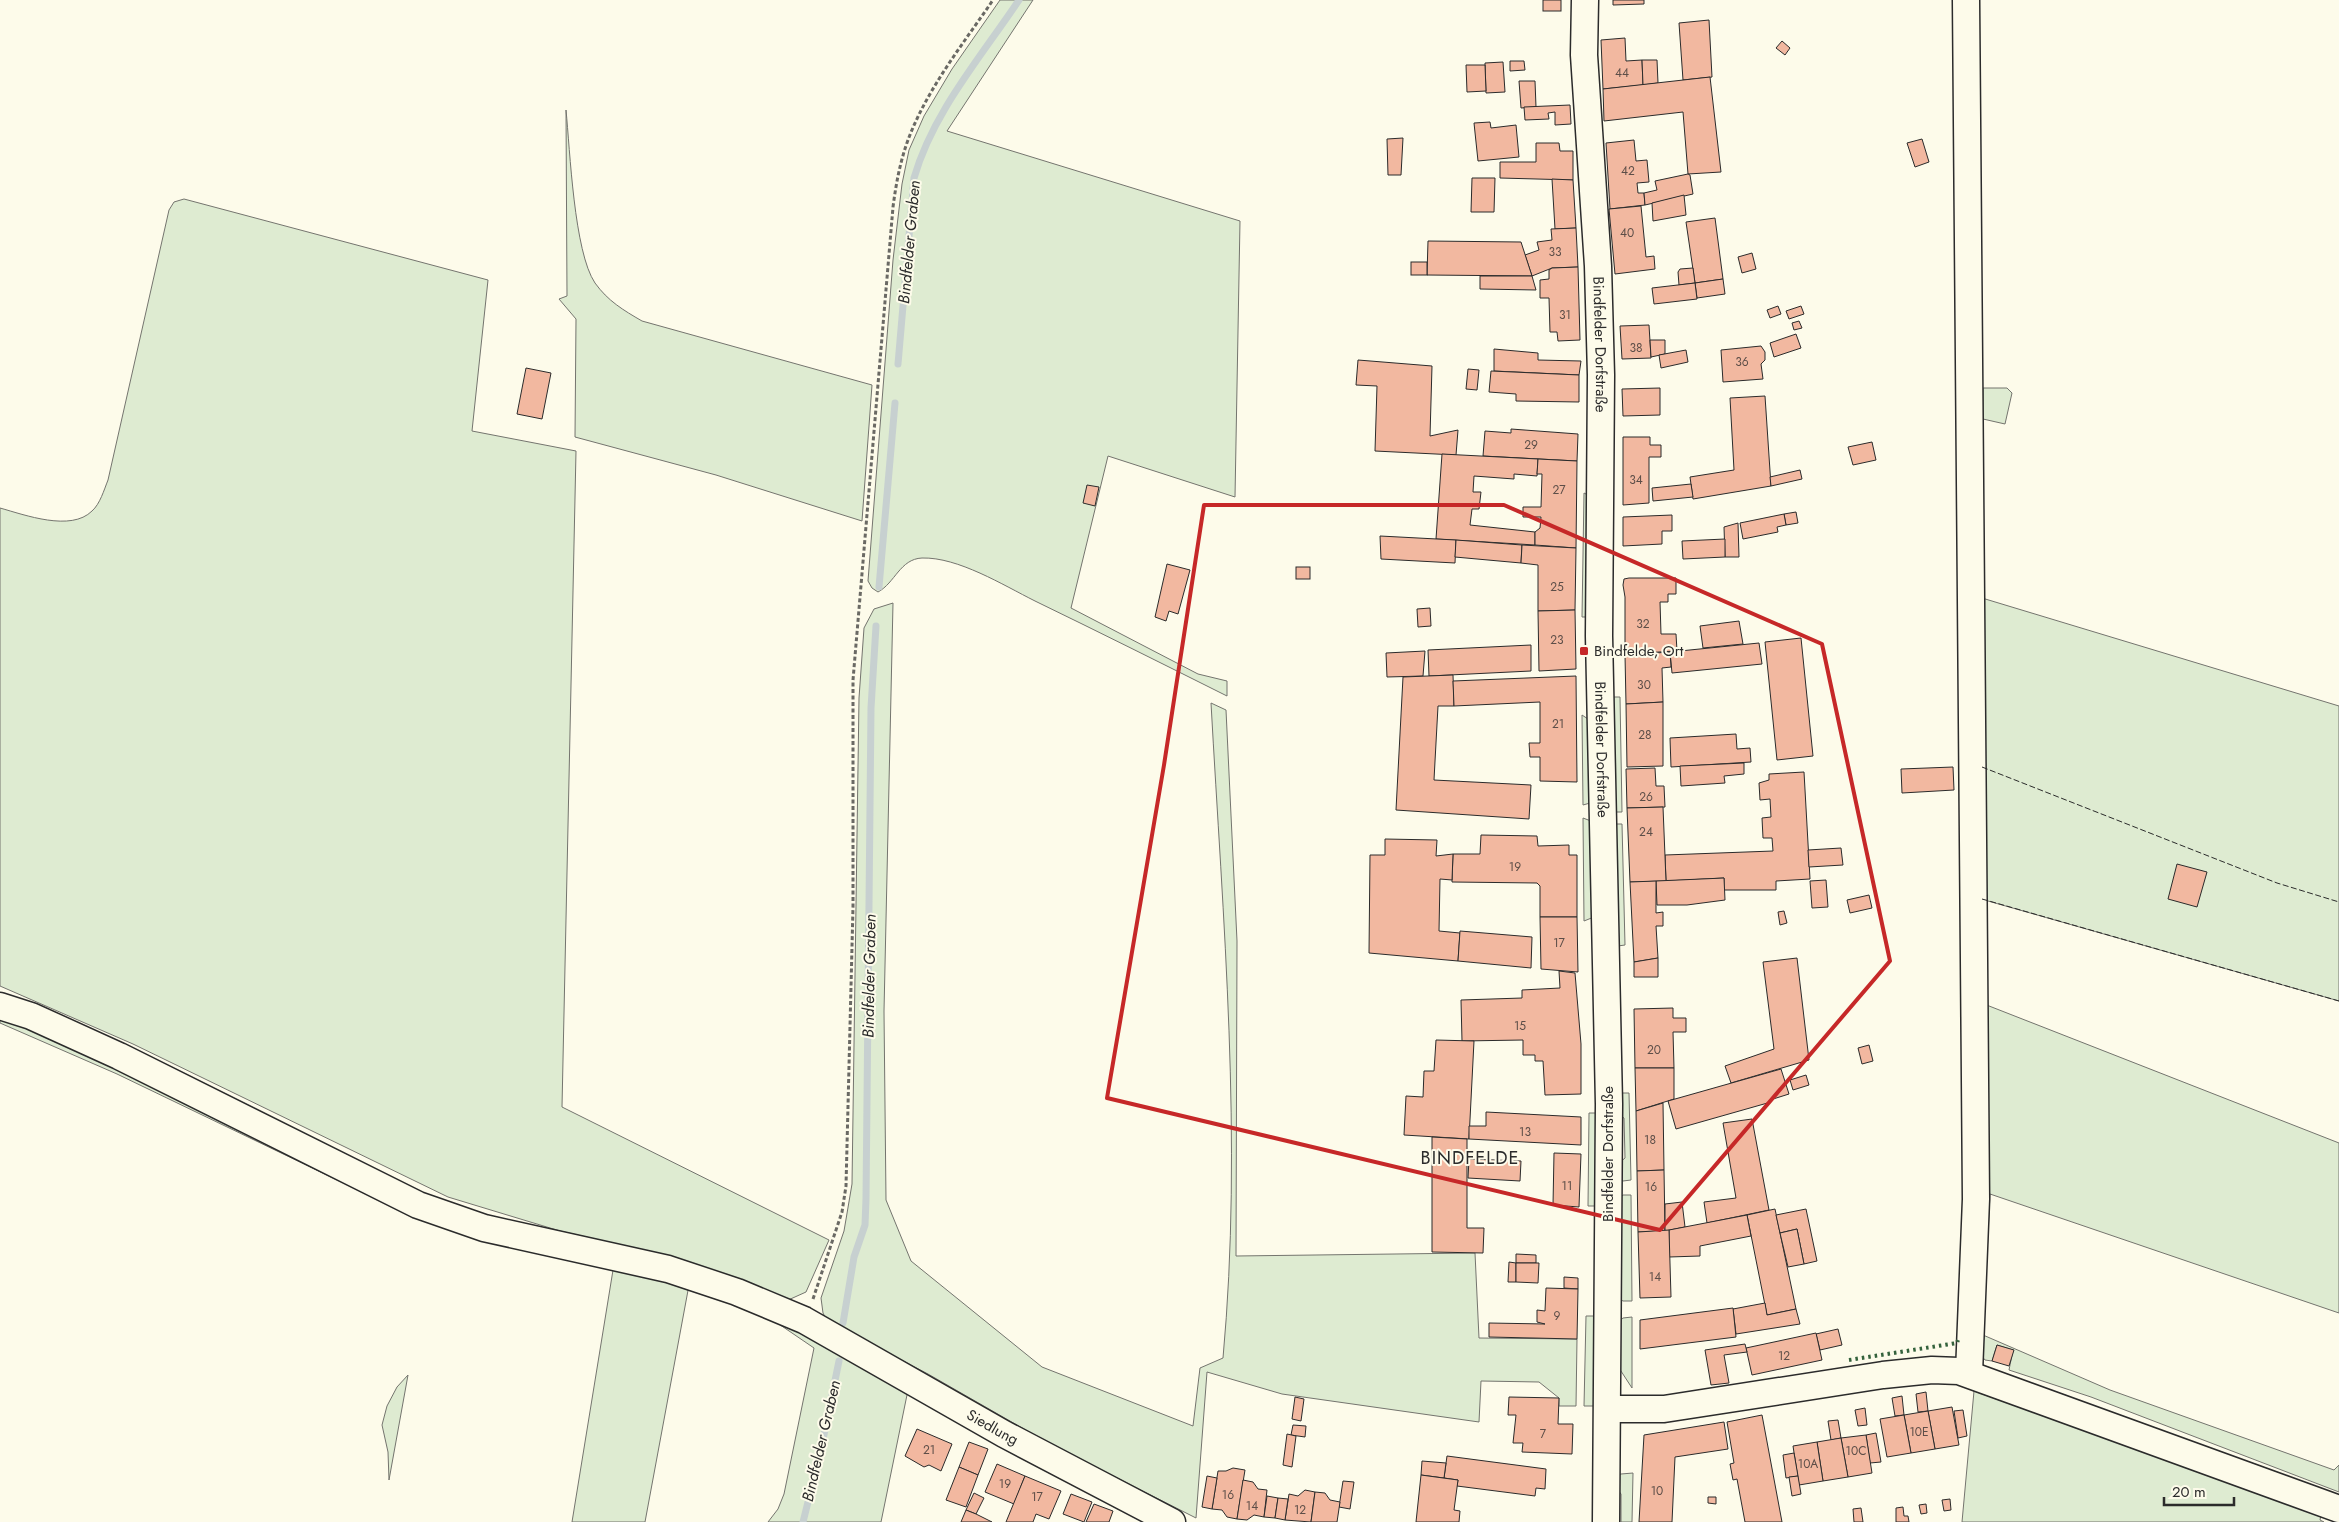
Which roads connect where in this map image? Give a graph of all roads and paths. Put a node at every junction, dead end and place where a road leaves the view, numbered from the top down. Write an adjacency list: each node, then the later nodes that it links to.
1 (993, 0): 5 (path)
2 (1585, 0): 7 (street, Bindfelder Dorfstraße)
3 (1966, 0): 6 (street)
4 (0, 1006): 5 (street, Siedlung)
5 (810, 1323): 9 (street, Siedlung)
6 (1964, 1372): 7 (street); 8 (street)
7 (1608, 1409): 10 (street, Bindfelder Dorfstraße)
8 (2334, 1507)
9 (1172, 1522)
10 (1606, 1522)

